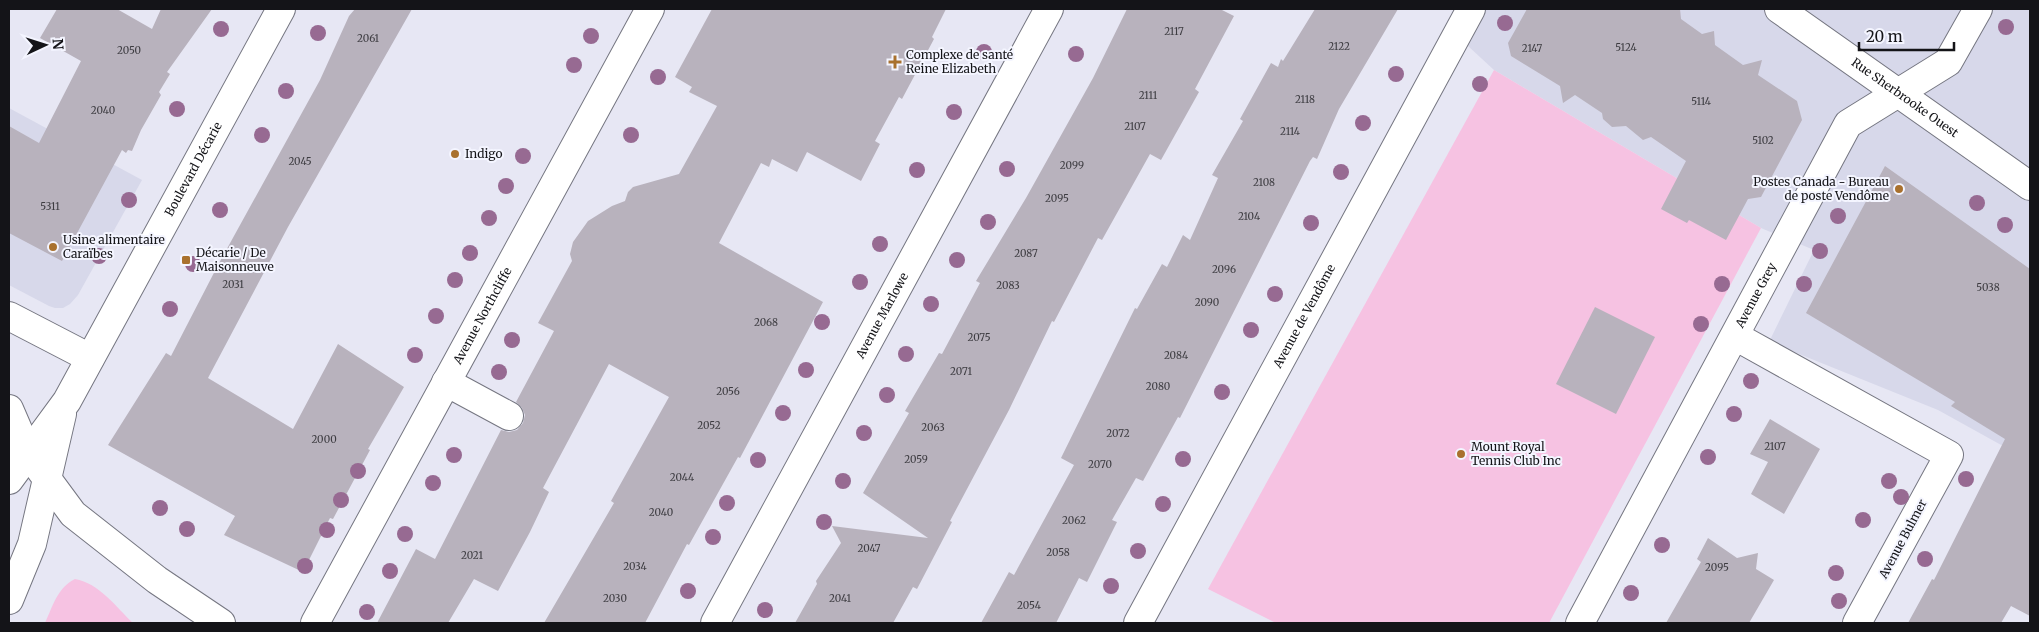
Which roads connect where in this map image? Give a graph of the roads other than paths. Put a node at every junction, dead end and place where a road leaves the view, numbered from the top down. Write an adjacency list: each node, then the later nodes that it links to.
1 (281, 9): 11 (street, Boulevard Décarie)
2 (650, 9): 12 (street, Avenue Northcliffe)
3 (1049, 9): 23 (street, Avenue Marlowe)
4 (1470, 9): 24 (street, Avenue de Vendôme)
5 (1779, 9): 7 (street, Rue Sherbrooke Ouest)
6 (1978, 9): 7 (street, Avenue Grey)
7 (1899, 93): 8 (street, Rue Sherbrooke Ouest); 10 (street, Avenue Grey)
8 (2030, 186)
9 (9, 316): 11 (street)
10 (1735, 336): 25 (street, Avenue Grey); 26 (street, Avenue Bulmer)
11 (90, 358): 13 (street, Boulevard Décarie)
12 (446, 382): 15 (street); 22 (street, Avenue Northcliffe)
13 (63, 408): 16 (street, Boulevard Décarie); 19 (street, Boulevard Décarie)
14 (9, 409): 16 (street)
15 (509, 416)
16 (18, 447): 17 (street, Boulevard Décarie); 19 (street)
17 (9, 480)
18 (9, 487): 19 (street)
19 (45, 490): 20 (street, Boulevard Décarie); 21 (street)
20 (9, 600)
21 (221, 623)
22 (315, 623)
23 (714, 623)
24 (1138, 623)
25 (1580, 623)
26 (1857, 623)

